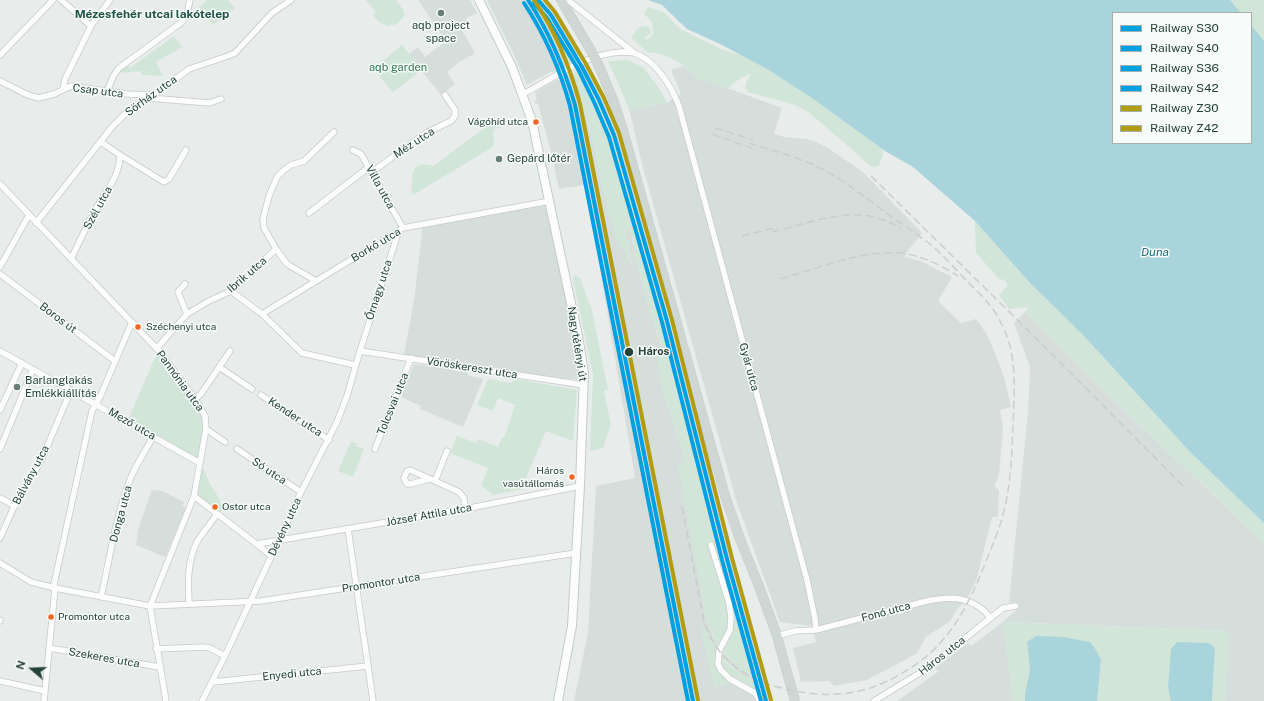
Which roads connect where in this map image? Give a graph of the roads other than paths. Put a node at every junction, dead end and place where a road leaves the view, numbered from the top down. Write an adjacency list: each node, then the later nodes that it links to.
1 (53, 0): 11 (street)
2 (61, 0): 9 (street)
3 (110, 0): 9 (street)
4 (190, 0): 14 (street)
5 (291, 0): 17 (street, Sörház utca)
6 (479, 0): 15 (main road, Nagytétényi út)
7 (561, 0): 91 (main road, bridge)
8 (568, 0): 10 (street)
9 (91, 26): 13 (street)
10 (633, 53): 15 (street); 90 (street, Gyár utca)
11 (0, 55)
12 (0, 81): 13 (street, Csap utca)
13 (63, 89): 14 (street, Csap utca)
14 (107, 91): 17 (street, Csap utca)
15 (523, 94): 26 (main road, Nagytétényi út)
16 (445, 95): 24 (street, Méz utca)
17 (151, 96): 18 (street, Csap utca); 20 (street, Sörház utca)
18 (221, 99)
19 (334, 132): 31 (street, Ibrik utca)
20 (101, 142): 23 (street); 29 (street, Sörház utca)
21 (186, 150): 23 (street)
22 (353, 150): 24 (street, Villa utca)
23 (120, 155): 32 (street, Szél utca)
24 (371, 170): 27 (street, Méz utca); 30 (street, Villa utca)
25 (0, 184): 28 (street, Pannónia utca)
26 (550, 201): 30 (street, Borkő utca); 51 (main road, Nagytétényi út)
27 (309, 213)
28 (29, 215): 29 (street, Pannónia utca); 33 (street)
29 (36, 223): 32 (street, Pannónia utca)
30 (401, 229): 35 (street, Borkő utca); 44 (street, Őrnagy utca)
31 (276, 249): 35 (street); 37 (street, Ibrik utca)
32 (71, 259): 40 (street, Pannónia utca)
33 (0, 266)
34 (0, 274): 46 (street, Boros út)
35 (316, 281): 39 (street, Borkő utca)
36 (185, 284): 38 (street)
37 (231, 291): 38 (street, Ibrik utca); 39 (street)
38 (187, 314): 41 (street, Ibrik utca)
39 (262, 314): 48 (street)
40 (132, 322): 41 (street, Pannónia utca); 46 (street)
41 (157, 348): 55 (street, Pannónia utca)
42 (0, 351): 47 (street, Mező utca)
43 (230, 351): 49 (street)
44 (360, 351): 45 (street, Vöröskereszt utca); 48 (street, Dévény utca)
45 (411, 358): 51 (street, Vöröskereszt utca); 64 (street, Tolcsvai utca)
46 (115, 361): 56 (street)
47 (22, 363): 50 (street, Mező utca); 57 (street)
48 (355, 365): 60 (street, Dévény utca)
49 (219, 367): 52 (street); 55 (street)
50 (33, 369): 53 (street, Mező utca); 62 (street)
51 (584, 385): 67 (main road, Nagytétényi út)
52 (252, 389)
53 (71, 390): 56 (street, Mező utca); 71 (street, Bálvány utca)
54 (261, 395): 60 (street, Kender utca)
55 (195, 399): 58 (street, Pannónia utca)
56 (96, 404): 59 (street, Mező utca); 83 (street)
57 (0, 410)
58 (206, 429): 61 (street); 66 (street, Pannónia utca)
59 (153, 436): 66 (street, Mező utca); 84 (street, Donga utca)
60 (329, 440): 68 (street, Dévény utca)
61 (225, 442)
62 (0, 449)
63 (236, 449): 68 (street, Só utca)
64 (375, 449)
65 (447, 451): 72 (street)
66 (200, 463): 69 (street, Pannónia utca)
67 (580, 486): 72 (street, József Attila utca); 79 (main road, Nagytétényi út)
68 (301, 492): 76 (street, Dévény utca)
69 (194, 496): 73 (street); 87 (street, Pannónia utca)
70 (0, 498): 71 (street)
71 (15, 506): 75 (street, Bálvány utca)
72 (465, 509): 74 (street, József Attila utca)
73 (217, 514): 77 (street); 86 (street)
74 (348, 529): 76 (street, József Attila utca); 82 (street)
75 (0, 538)
76 (279, 540): 77 (street); 80 (street, Dévény utca)
77 (257, 544): 80 (street)
78 (711, 545): 105 (street)
79 (576, 554): 82 (street, Promontor utca); 104 (main road, Nagytétényi út)
80 (272, 556): 85 (street, Dévény utca)
81 (0, 563): 83 (street, Promontor utca)
82 (357, 587): 85 (street, Promontor utca); 96 (street)
83 (55, 588): 84 (street, Promontor utca); 92 (street)
84 (102, 597): 87 (street, Promontor utca)
85 (250, 602): 86 (street, Promontor utca); 94 (street, Dévény utca)
86 (189, 604): 87 (street, Promontor utca)
87 (150, 606): 93 (street)
88 (1016, 606): 89 (street, Háros utca)
89 (990, 617): 90 (street, Fonó utca); 107 (street, Háros utca)
90 (816, 630): 91 (street, Fonó utca)
91 (777, 636): 106 (main road)
92 (49, 648): 95 (street, Szekeres utca); 99 (street)
93 (156, 649): 94 (street); 95 (street)
94 (225, 656): 98 (street, Dévény utca)
95 (159, 667): 101 (street)
96 (368, 668): 98 (street, Enyedi utca); 103 (street)
97 (0, 681): 99 (street)
98 (213, 682): 102 (street, Dévény utca)
99 (45, 691): 100 (street)
100 (44, 701)
101 (166, 701)
102 (202, 701)
103 (373, 701)
104 (558, 701)
105 (760, 701)
106 (795, 701)
107 (874, 701)

